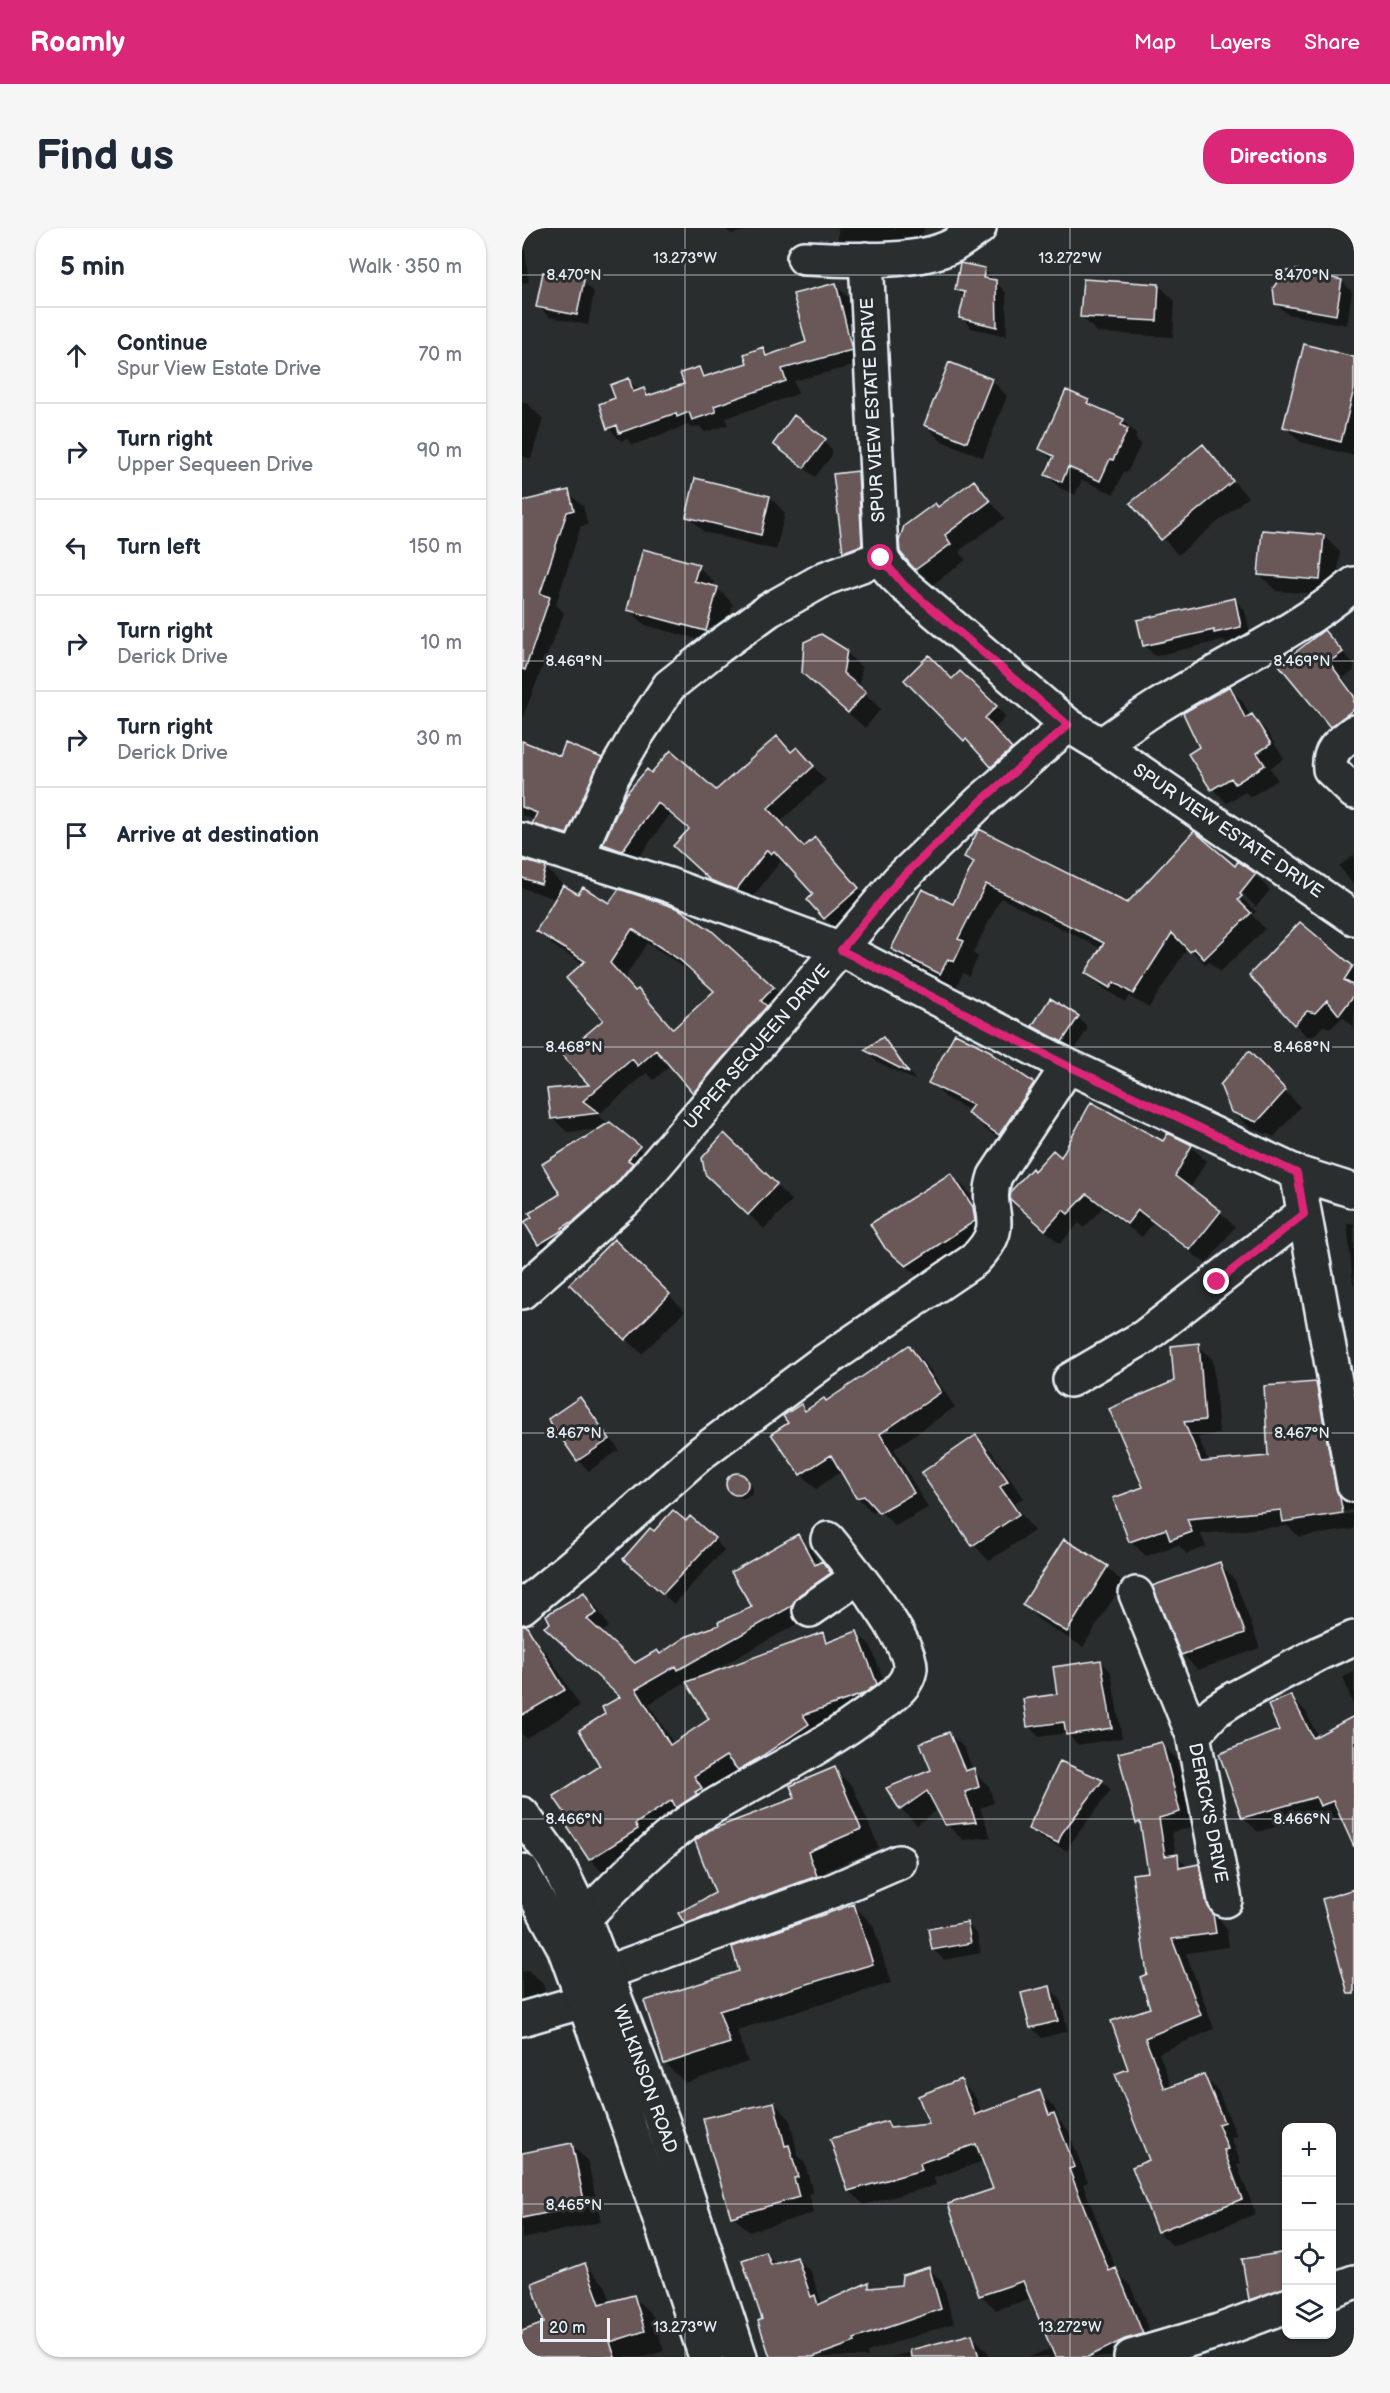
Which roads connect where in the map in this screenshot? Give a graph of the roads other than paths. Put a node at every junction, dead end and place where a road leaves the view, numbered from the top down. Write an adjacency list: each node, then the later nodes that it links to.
1 (979, 228): 3 (street)
2 (804, 258): 3 (street)
3 (866, 260): 4 (street, SPUR VIEW ESTATE DRIVE)
4 (881, 558): 6 (street, SPUR VIEW ESTATE DRIVE); 11 (street)
5 (1354, 585): 8 (street)
6 (1068, 725): 8 (street, SPUR VIEW ESTATE DRIVE); 13 (street, UPPER SEQUEEN DRIVE)
7 (1354, 732): 9 (street)
8 (1101, 745): 12 (street, SPUR VIEW ESTATE DRIVE)
9 (1354, 792)
10 (522, 840): 11 (street)
11 (577, 857): 13 (street)
12 (1354, 918)
13 (841, 950): 14 (street); 18 (street, UPPER SEQUEEN DRIVE)
14 (1068, 1066): 15 (street); 24 (street)
15 (1297, 1173): 16 (street); 17 (street)
16 (1354, 1191)
17 (1304, 1214): 19 (street); 20 (street)
18 (522, 1292)
19 (1070, 1380)
20 (1354, 1485)
21 (828, 1539): 22 (street)
22 (858, 1576): 25 (street); 32 (street)
23 (1136, 1594): 27 (street)
24 (522, 1607)
25 (810, 1610)
26 (1354, 1638): 27 (street, DERICK'S DRIVE)
27 (1192, 1735): 31 (street, DERICK'S DRIVE)
28 (522, 1814): 32 (street, WILKINSON ROAD)
29 (899, 1862): 33 (street)
30 (522, 1871): 34 (street, WILKINSON ROAD)
31 (1225, 1900)
32 (584, 1918): 33 (street, WILKINSON ROAD)
33 (605, 1973): 40 (street, WILKINSON ROAD)
34 (584, 2001): 35 (street); 39 (street, WILKINSON ROAD)
35 (522, 2019)
36 (1354, 2282): 37 (street)
37 (1336, 2289)
38 (1282, 2308): 41 (street)
39 (706, 2357)
40 (740, 2357)
41 (1131, 2357)

